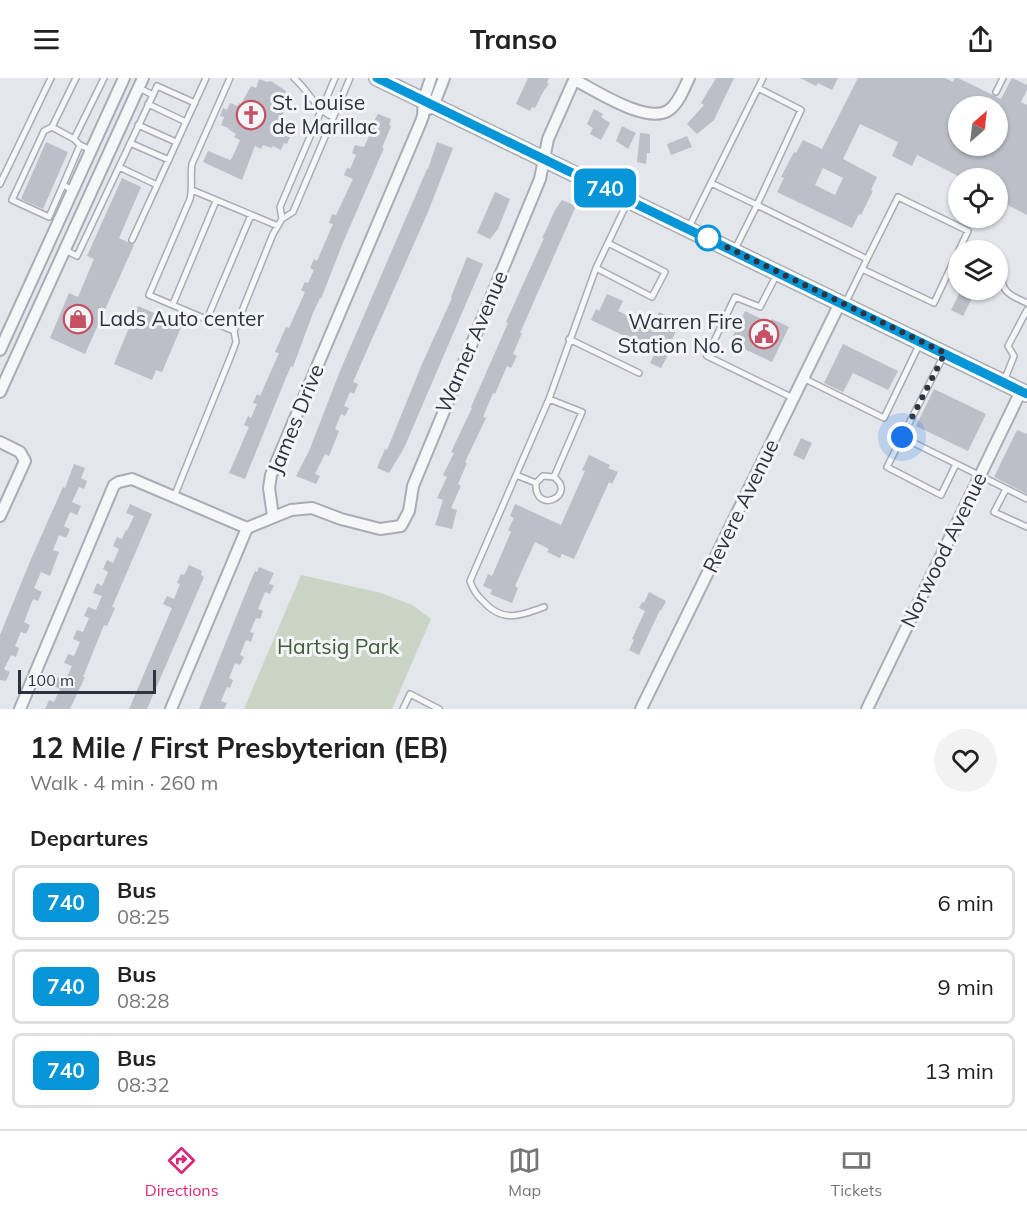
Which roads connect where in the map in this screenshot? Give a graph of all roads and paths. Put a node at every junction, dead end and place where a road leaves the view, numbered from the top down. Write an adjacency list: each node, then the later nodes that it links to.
1 (51, 78): 42 (lane)
2 (76, 78): 30 (lane)
3 (104, 78): 32 (lane)
4 (123, 78): 20 (street)
5 (206, 78): 24 (lane)
6 (230, 78): 45 (lane)
7 (294, 78): 26 (lane)
8 (335, 78): 26 (lane)
9 (350, 78): 27 (lane)
10 (377, 78): 23 (main road)
11 (431, 78): 23 (street, James Drive)
12 (444, 78): 23 (street, James Drive)
13 (689, 78): 16 (street)
14 (763, 78): 18 (lane)
15 (1003, 78): 19 (lane)
16 (575, 79): 38 (street, Warner Avenue)
17 (141, 83): 21 (lane); 22 (street)
18 (758, 88): 41 (lane); 49 (lane)
19 (996, 92)
20 (118, 93): 22 (street); 31 (street)
21 (153, 94): 24 (lane); 25 (lane)
22 (133, 100): 33 (street)
23 (429, 102): 38 (main road); 96 (street, James Drive)
24 (195, 103): 28 (lane)
25 (148, 104): 28 (lane); 29 (lane)
26 (321, 112): 27 (lane); 51 (lane)
27 (333, 117): 51 (lane)
28 (186, 122): 34 (lane)
29 (138, 125): 34 (lane); 35 (lane)
30 (52, 127): 32 (lane); 43 (lane)
31 (101, 132): 33 (street); 37 (street)
32 (74, 139): 36 (lane)
33 (116, 139): 58 (street)
34 (176, 142): 39 (lane)
35 (130, 143): 39 (lane); 40 (lane)
36 (80, 145): 37 (lane); 43 (lane)
37 (93, 151): 46 (street)
38 (544, 158): 47 (main road); 96 (street, Warner Avenue)
39 (169, 160): 44 (lane)
40 (119, 167): 44 (lane); 58 (lane)
41 (711, 183): 49 (lane); 53 (lane)
42 (0, 184)
43 (63, 185): 46 (lane)
44 (157, 185): 54 (lane)
45 (192, 190): 48 (lane); 67 (lane)
46 (74, 191): 57 (street)
47 (629, 199): 53 (main road); 56 (lane)
48 (216, 201): 50 (lane); 67 (lane)
49 (757, 206): 59 (lane); 60 (lane)
50 (251, 215): 52 (lane); 70 (lane)
51 (282, 219): 52 (lane)
52 (278, 226): 73 (lane)
53 (688, 228): 59 (main road)
54 (132, 240)
55 (964, 240): 60 (lane)
56 (608, 243): 61 (lane); 61 (lane)
57 (50, 244): 58 (street); 71 (street)
58 (65, 250): 72 (street)
59 (735, 250): 63 (main road)
60 (867, 259): 62 (lane)
61 (596, 268): 74 (lane)
62 (862, 269): 64 (lane); 68 (lane)
63 (778, 272): 68 (main road); 83 (lane)
64 (948, 274)
65 (1008, 292): 66 (lane)
66 (1027, 303)
67 (173, 304): 70 (lane)
68 (842, 304): 75 (main road); 79 (street, Revere Avenue)
69 (1027, 310): 80 (lane)
70 (207, 319): 73 (lane)
71 (14, 320): 72 (street); 76 (street)
72 (30, 327): 81 (street)
73 (234, 331): 93 (lane)
74 (569, 339): 78 (lane); 84 (lane)
75 (920, 342): 77 (main road); 79 (lane)
76 (1, 345)
77 (945, 353): 80 (main road); 85 (lane)
78 (639, 373)
79 (803, 378): 83 (street, Revere Avenue)
80 (1004, 382): 82 (main road)
81 (0, 392)
82 (1024, 392): 90 (street, Norwood Avenue)
83 (793, 398): 104 (street, Revere Avenue)
84 (549, 399): 88 (lane); 89 (lane)
85 (902, 437): 87 (lane); 87 (lane)
86 (0, 443): 95 (street)
87 (956, 464): 90 (lane)
88 (516, 475): 91 (lane); 99 (lane)
89 (554, 477): 91 (lane); 91 (lane)
90 (980, 477): 92 (lane); 105 (street, Norwood Avenue)
91 (536, 483)
92 (1006, 489): 94 (lane); 97 (lane)
93 (174, 496): 98 (street); 100 (street)
94 (1027, 499)
95 (0, 515)
96 (273, 516): 98 (street)
97 (1027, 527)
98 (247, 528): 101 (street)
99 (544, 607)
100 (20, 709)
101 (171, 709)
102 (403, 709): 103 (lane)
103 (439, 709)
104 (641, 709)
105 (867, 709)

